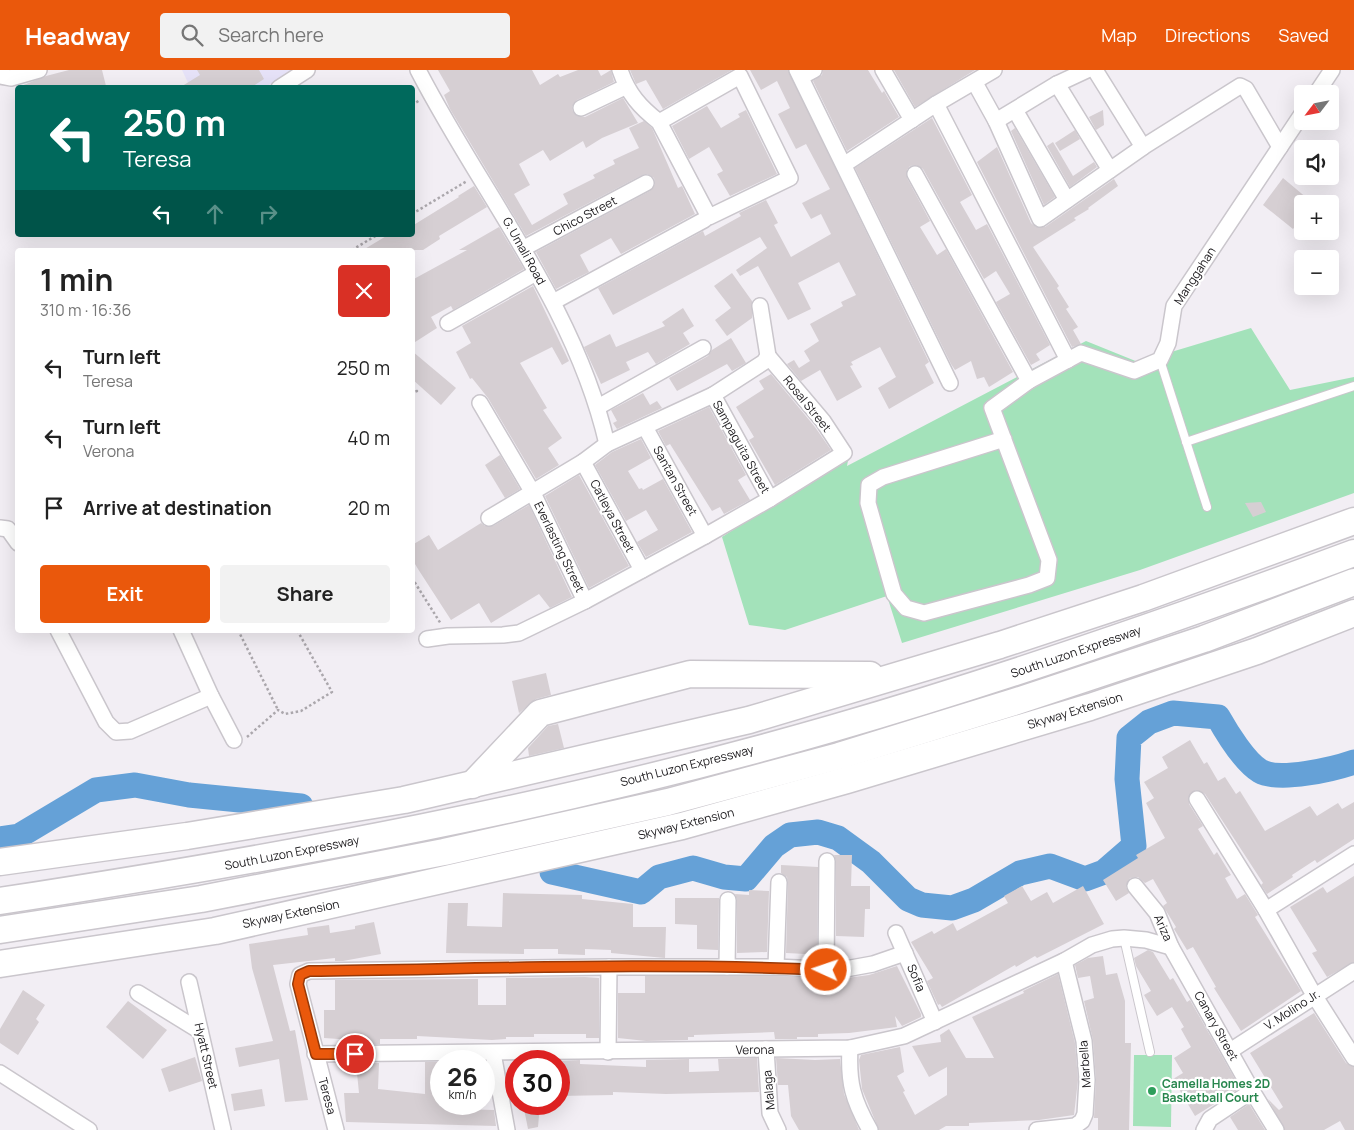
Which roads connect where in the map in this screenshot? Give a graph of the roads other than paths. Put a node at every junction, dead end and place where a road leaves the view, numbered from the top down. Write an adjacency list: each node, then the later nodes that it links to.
1 (39, 70): 11 (street)
2 (307, 70): 14 (street)
3 (418, 70): 32 (street, G. Umali Road)
4 (620, 70): 16 (street)
5 (883, 70): 20 (street)
6 (994, 70): 12 (street)
7 (1087, 70): 13 (street)
8 (1095, 70): 24 (street)
9 (1332, 70): 15 (street)
10 (804, 72): 26 (street)
11 (0, 76)
12 (975, 83): 17 (street); 21 (street)
13 (1056, 84): 19 (street); 27 (street)
14 (284, 85)
15 (1322, 85)
16 (625, 86): 18 (street); 22 (street)
17 (936, 104): 20 (street); 39 (street)
18 (581, 108)
19 (1015, 110): 21 (street); 30 (street)
20 (912, 120): 26 (street)
21 (996, 121): 30 (street)
22 (659, 122): 22 (street)
23 (1294, 126): 25 (street, Manggahan)
24 (1143, 147): 25 (street); 27 (street)
25 (1280, 148): 40 (street, Manggahan)
26 (844, 164): 42 (street)
27 (1110, 170): 30 (street)
28 (916, 174): 41 (street)
29 (646, 183): 32 (street, Chico Street)
30 (1067, 200)
31 (704, 220): 34 (street)
32 (524, 248): 33 (street, G. Umali Road)
33 (536, 273): 34 (street, G. Umali Road); 36 (street)
34 (553, 302): 46 (street, G. Umali Road)
35 (760, 306): 38 (street)
36 (448, 323)
37 (703, 348): 46 (street)
38 (768, 356): 44 (street); 53 (street, Rosal Street)
39 (1068, 360): 40 (street); 41 (street)
40 (1160, 360): 49 (lane)
41 (1029, 381): 48 (street)
42 (950, 383)
43 (1354, 386): 49 (lane)
44 (713, 395): 47 (street); 53 (street, Sampaguita Street)
45 (480, 403): 52 (street, Everlasting Street)
46 (598, 407): 50 (street, G. Umali Road)
47 (645, 427): 50 (street); 58 (street, Santan Street)
48 (1004, 439): 48 (street)
49 (1186, 442): 54 (lane)
50 (607, 444): 51 (street)
51 (583, 462): 52 (street); 61 (street, Catleya Street)
52 (533, 493): 55 (street); 63 (street, Everlasting Street)
53 (770, 499): 58 (street)
54 (1207, 507)
55 (489, 518)
56 (1354, 522): 68 (highway)
57 (4, 528): 59 (street)
58 (705, 536): 61 (street)
59 (15, 540)
60 (1354, 553): 79 (highway, South Luzon Expressway)
61 (642, 570): 63 (street)
62 (1354, 582): 81 (highway)
63 (585, 601): 67 (street)
64 (1354, 613): 87 (highway, Skyway Extension)
65 (60, 633): 69 (street)
66 (183, 633): 69 (street)
67 (427, 639)
68 (897, 675): 71 (highway); 71 (highway)
69 (211, 696): 70 (street)
70 (234, 740)
71 (472, 785): 75 (highway)
72 (1197, 799): 80 (street)
73 (1354, 854): 80 (street)
74 (827, 861): 91 (street)
75 (0, 862)
76 (779, 882): 90 (street)
77 (1136, 886): 84 (street, Ariza)
78 (728, 900): 89 (street)
79 (0, 901)
80 (1266, 910): 95 (street)
81 (0, 930)
82 (896, 933): 85 (street, Sofia)
83 (1124, 938): 84 (street, Verona); 86 (street, Verona); 102 (lane)
84 (1171, 947): 100 (street, Canary Street)
85 (905, 953): 91 (street); 96 (street, Sofia)
86 (1064, 961): 96 (street, Verona); 116 (street, Marbella)
87 (0, 964)
88 (609, 967): 89 (street); 101 (street); 105 (street, Teresa)
89 (727, 967): 90 (street)
90 (776, 967): 91 (street)
91 (826, 970)
92 (1354, 971): 95 (street, V. Molino Jr.)
93 (189, 982): 97 (street, Hyatt Street)
94 (138, 993): 97 (street)
95 (1314, 995): 100 (street, V. Molino Jr.); 106 (street)
96 (935, 1022): 98 (street, Verona)
97 (200, 1031): 111 (street, Hyatt Street)
98 (850, 1048): 99 (street, Verona); 115 (street)
99 (766, 1049): 101 (street, Verona); 114 (street, Malaga)
100 (1230, 1051): 109 (street, Canary Street)
101 (608, 1052): 104 (street, Verona)
102 (1150, 1052)
103 (430, 1053): 105 (street, Verona)
104 (495, 1053)
105 (316, 1054): 112 (street, Teresa)
106 (1354, 1058)
107 (495, 1064): 113 (street)
108 (0, 1072): 110 (street)
109 (1252, 1091): 117 (street); 118 (street, Canary Street)
110 (89, 1130)
111 (224, 1130)
112 (336, 1130)
113 (507, 1130)
114 (778, 1130)
115 (870, 1130)
116 (1037, 1130)
117 (1204, 1130)
118 (1276, 1130)

